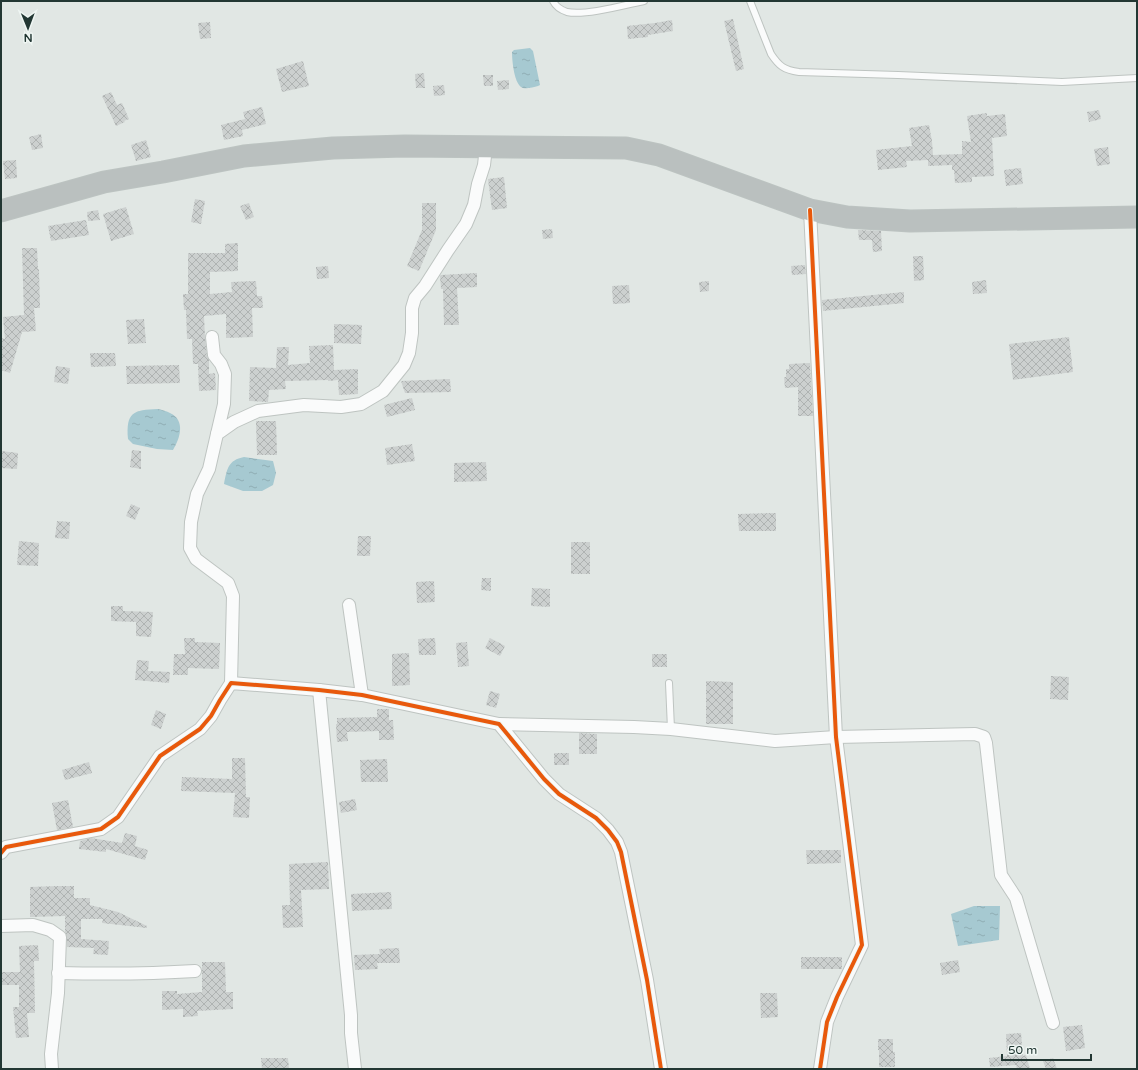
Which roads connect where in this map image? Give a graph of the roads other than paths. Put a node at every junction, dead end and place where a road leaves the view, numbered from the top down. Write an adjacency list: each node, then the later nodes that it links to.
1 (553, 1): 2 (lane)
2 (644, 1)
3 (750, 1): 4 (lane)
4 (1137, 78)
5 (486, 147): 6 (highway); 7 (highway); 10 (street)
6 (810, 210): 8 (highway); 18 (street)
7 (1, 211)
8 (1137, 217)
9 (212, 338): 10 (street)
10 (217, 434): 12 (street)
11 (349, 605): 15 (street)
12 (231, 683): 14 (street); 19 (street)
13 (669, 683): 17 (lane)
14 (319, 690): 15 (street); 25 (street)
15 (362, 695): 16 (street)
16 (499, 724): 17 (street); 26 (street)
17 (671, 730): 18 (street)
18 (836, 737): 23 (street); 27 (street)
19 (1, 853)
20 (1, 926): 22 (street)
21 (195, 971): 22 (street)
22 (58, 973): 24 (street)
23 (1053, 1023)
24 (52, 1069)
25 (355, 1069)
26 (661, 1069)
27 (820, 1069)

